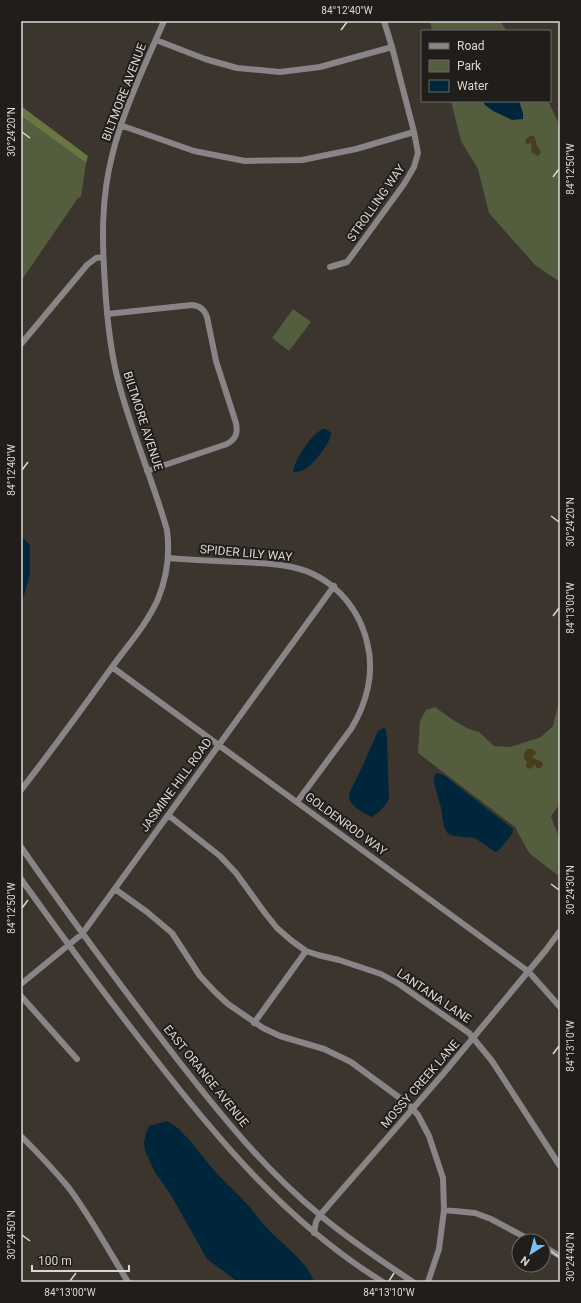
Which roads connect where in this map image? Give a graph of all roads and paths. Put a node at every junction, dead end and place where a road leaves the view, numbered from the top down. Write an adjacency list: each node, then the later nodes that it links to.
1 (164, 21): 3 (street, BILTMORE AVENUE)
2 (384, 21): 4 (street, STROLLING WAY)
3 (156, 40): 4 (street); 5 (street, BILTMORE AVENUE)
4 (392, 47): 6 (street, STROLLING WAY)
5 (120, 125): 6 (street); 7 (street, BILTMORE AVENUE)
6 (414, 132): 8 (street, STROLLING WAY)
7 (103, 257): 9 (street, BILTMORE AVENUE); 10 (street)
8 (330, 267)
9 (107, 314): 11 (street, BILTMORE AVENUE); 11 (street)
10 (21, 344)
11 (147, 471): 12 (street, BILTMORE AVENUE)
12 (168, 558): 13 (street, SPIDER LILY WAY); 14 (street, BILTMORE AVENUE)
13 (334, 586): 15 (street, JASMINE HILL ROAD); 17 (street, SPIDER LILY WAY)
14 (112, 667): 15 (street, GOLDENROD WAY); 16 (street, BILTMORE AVENUE)
15 (219, 745): 17 (street, GOLDENROD WAY); 18 (street, JASMINE HILL ROAD)
16 (21, 790)
17 (297, 802): 26 (street, GOLDENROD WAY)
18 (168, 815): 21 (street, JASMINE HILL ROAD); 25 (street, LANTANA LANE)
19 (21, 847): 23 (street, EAST ORANGE AVENUE)
20 (21, 879): 24 (street)
21 (115, 889): 23 (street, JASMINE HILL ROAD); 30 (street)
22 (560, 930): 26 (street, MOSSY CREEK LANE)
23 (82, 934): 24 (street, JASMINE HILL ROAD); 37 (street, EAST ORANGE AVENUE)
24 (69, 946): 27 (street, JASMINE HILL ROAD); 38 (street)
25 (306, 951): 30 (street); 31 (street, LANTANA LANE)
26 (529, 972): 29 (street, GOLDENROD WAY); 31 (street, MOSSY CREEK LANE)
27 (21, 984)
28 (21, 996): 32 (street)
29 (560, 1007)
30 (254, 1023): 33 (street)
31 (474, 1038): 33 (street, MOSSY CREEK LANE); 35 (street, LANTANA LANE)
32 (77, 1059)
33 (413, 1109): 36 (street); 37 (street, MOSSY CREEK LANE)
34 (21, 1136): 42 (street)
35 (560, 1166)
36 (444, 1210): 39 (street); 45 (street)
37 (320, 1216): 38 (street, MOSSY CREEK LANE); 44 (street, EAST ORANGE AVENUE)
38 (314, 1233): 43 (street)
39 (517, 1233)
40 (551, 1251): 41 (street)
41 (560, 1256)
42 (128, 1282)
43 (383, 1282)
44 (413, 1282)
45 (428, 1282)

